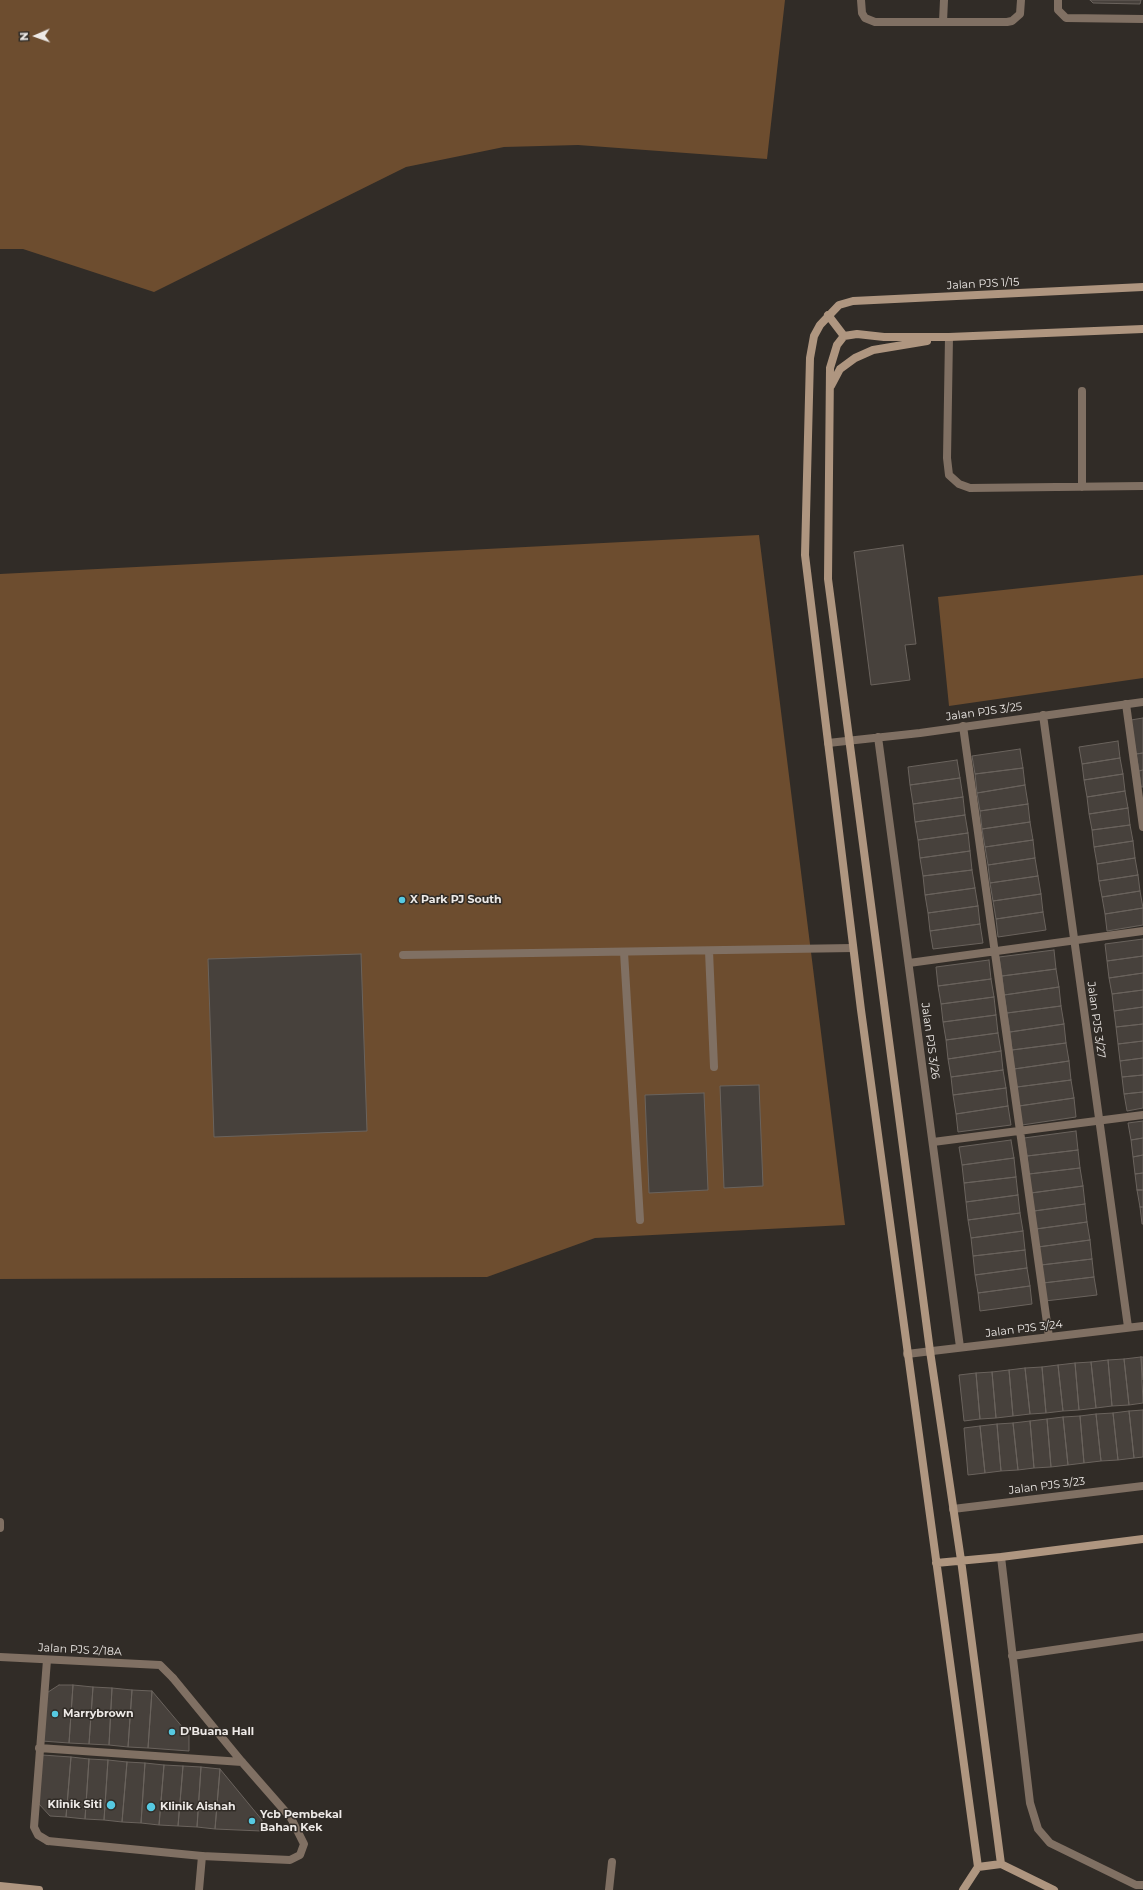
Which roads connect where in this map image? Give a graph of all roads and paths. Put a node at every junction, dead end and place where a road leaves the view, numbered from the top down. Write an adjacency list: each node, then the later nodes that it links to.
1 (861, 0): 6 (street)
2 (944, 0): 6 (street)
3 (1021, 0): 6 (street)
4 (1058, 0): 5 (street)
5 (1143, 19)
6 (943, 22)
7 (1143, 288): 8 (main road, Jalan PJS 1/15)
8 (828, 315): 10 (main road); 22 (main road)
9 (1143, 329): 11 (main road)
10 (844, 336): 11 (main road); 12 (main road)
11 (949, 337): 12 (main road); 15 (street)
12 (830, 388): 21 (main road)
13 (1082, 391): 15 (street)
14 (1143, 486): 15 (street)
15 (1082, 487)
16 (1143, 702): 17 (street, Jalan PJS 3/25)
17 (1126, 704): 18 (street, Jalan PJS 3/25); 23 (street)
18 (1043, 715): 19 (street, Jalan PJS 3/25); 25 (street, Jalan PJS 3/27)
19 (964, 726): 20 (street, Jalan PJS 3/25); 28 (street)
20 (878, 737): 21 (street, Jalan PJS 3/25); 31 (street, Jalan PJS 3/26)
21 (851, 741): 22 (street, Jalan PJS 3/25); 42 (main road)
22 (828, 743): 26 (main road)
23 (1143, 827)
24 (1143, 931): 25 (street)
25 (1074, 940): 28 (street); 34 (street, Jalan PJS 3/27)
26 (853, 948): 27 (street); 43 (main road)
27 (709, 950): 29 (street); 32 (street)
28 (995, 951): 31 (street); 35 (street)
29 (624, 952): 30 (street); 37 (street)
30 (403, 955)
31 (909, 963): 36 (street, Jalan PJS 3/26)
32 (714, 1067)
33 (1143, 1115): 34 (street)
34 (1099, 1120): 35 (street); 39 (street, Jalan PJS 3/27)
35 (1020, 1131): 36 (street); 40 (street)
36 (933, 1142): 41 (street, Jalan PJS 3/26)
37 (640, 1220)
38 (1143, 1326): 39 (street, Jalan PJS 3/24)
39 (1128, 1327): 40 (street, Jalan PJS 3/24)
40 (1049, 1337): 41 (street, Jalan PJS 3/24)
41 (960, 1347): 42 (street, Jalan PJS 3/24)
42 (930, 1351): 43 (street, Jalan PJS 3/24); 45 (main road)
43 (907, 1354): 51 (main road)
44 (1143, 1486): 45 (street, Jalan PJS 3/23)
45 (953, 1509): 50 (main road)
46 (0, 1522): 47 (street)
47 (0, 1528)
48 (1143, 1539): 49 (main road)
49 (1001, 1557): 50 (main road); 53 (street)
50 (961, 1560): 51 (main road); 60 (main road)
51 (936, 1563): 61 (main road)
52 (1143, 1637): 53 (street)
53 (1012, 1656): 62 (street)
54 (0, 1657): 55 (street, Jalan PJS 2/18A)
55 (47, 1660): 56 (street); 57 (street, Jalan PJS 2/18A)
56 (39, 1748): 57 (street); 58 (street)
57 (242, 1762): 58 (street)
58 (202, 1856): 65 (street)
59 (612, 1862): 66 (street)
60 (1000, 1864): 61 (main road); 68 (main road)
61 (978, 1867): 67 (main road)
62 (1143, 1885)
63 (4, 1888): 64 (main road)
64 (39, 1890)
65 (199, 1890)
66 (609, 1890)
67 (963, 1890)
68 (1054, 1890)

